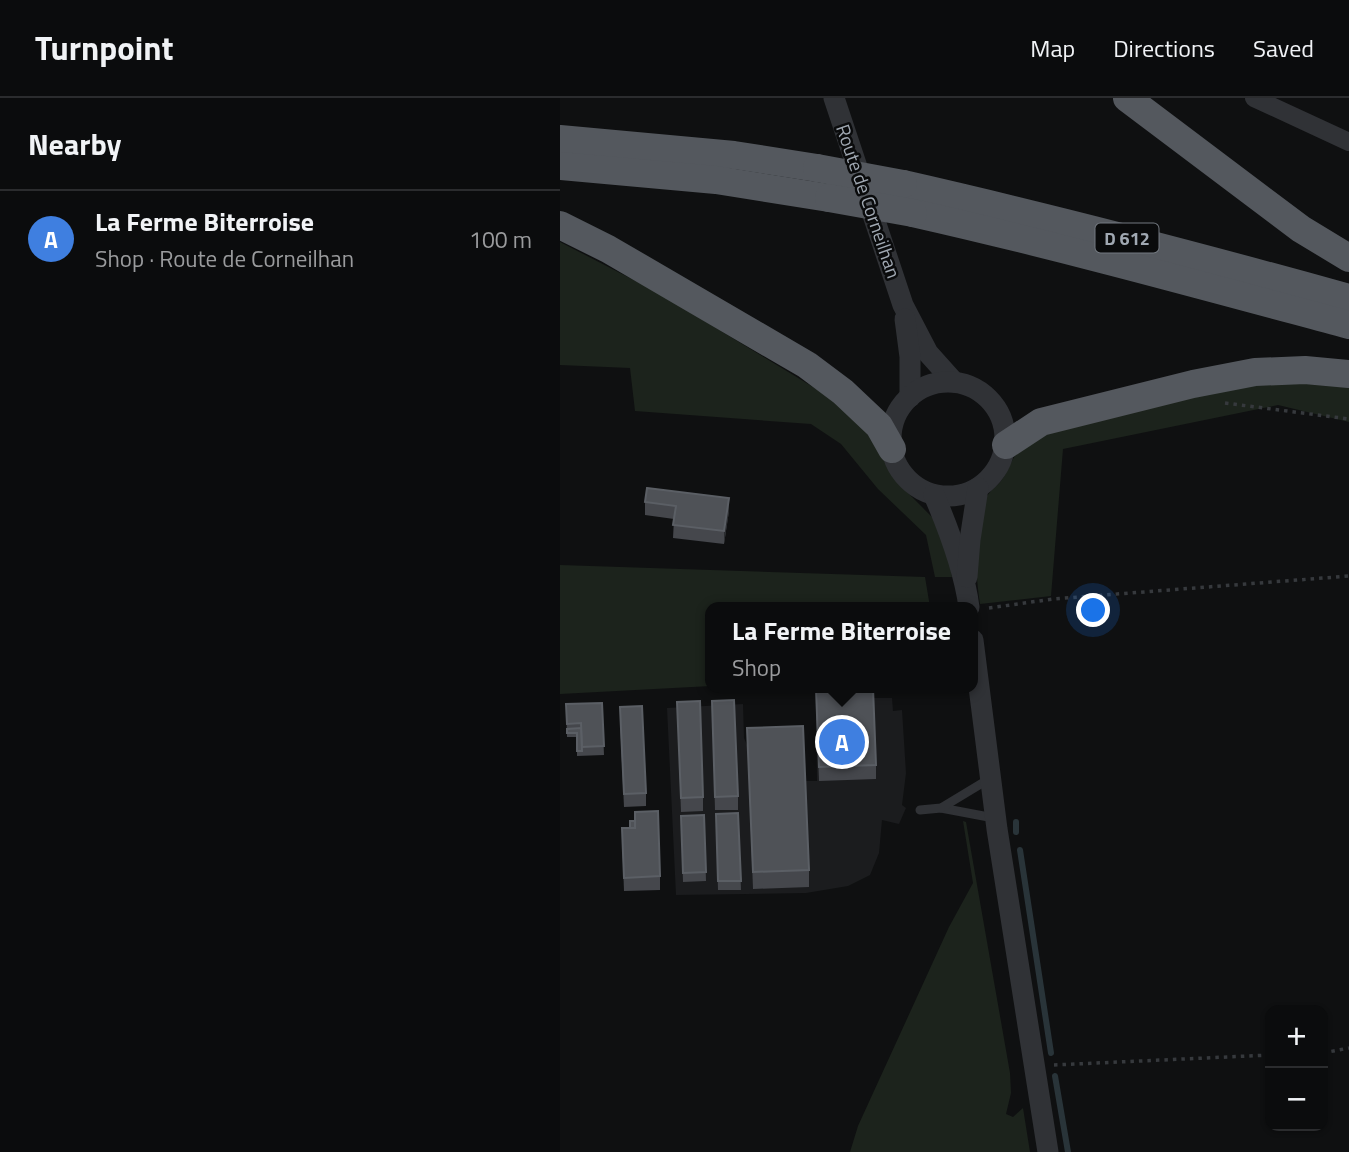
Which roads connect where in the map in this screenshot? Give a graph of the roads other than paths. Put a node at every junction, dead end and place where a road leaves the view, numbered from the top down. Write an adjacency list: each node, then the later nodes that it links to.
1 (834, 98): 10 (street, Route de Corneilhan)
2 (1127, 98): 8 (highway)
3 (1254, 98): 5 (street)
4 (560, 139): 9 (highway, D 612, bridge)
5 (1349, 142)
6 (560, 166): 11 (highway, D 612, bridge)
7 (560, 225): 16 (highway)
8 (1349, 258)
9 (1349, 298)
10 (903, 305): 13 (street, Route de Corneilhan); 14 (street, Route de Corneilhan)
11 (1349, 326)
12 (1349, 374): 15 (highway)
13 (954, 382): 14 (street); 15 (street)
14 (910, 397): 16 (street)
15 (1006, 445): 17 (street)
16 (892, 449): 18 (street)
17 (978, 488): 18 (street); 19 (street)
18 (934, 495): 19 (street)
19 (971, 602)
20 (978, 681): 21 (street)
21 (989, 770): 22 (lane); 24 (street)
22 (941, 808): 23 (lane); 24 (lane)
23 (920, 810)
24 (995, 818): 25 (street)
25 (1048, 1152)

